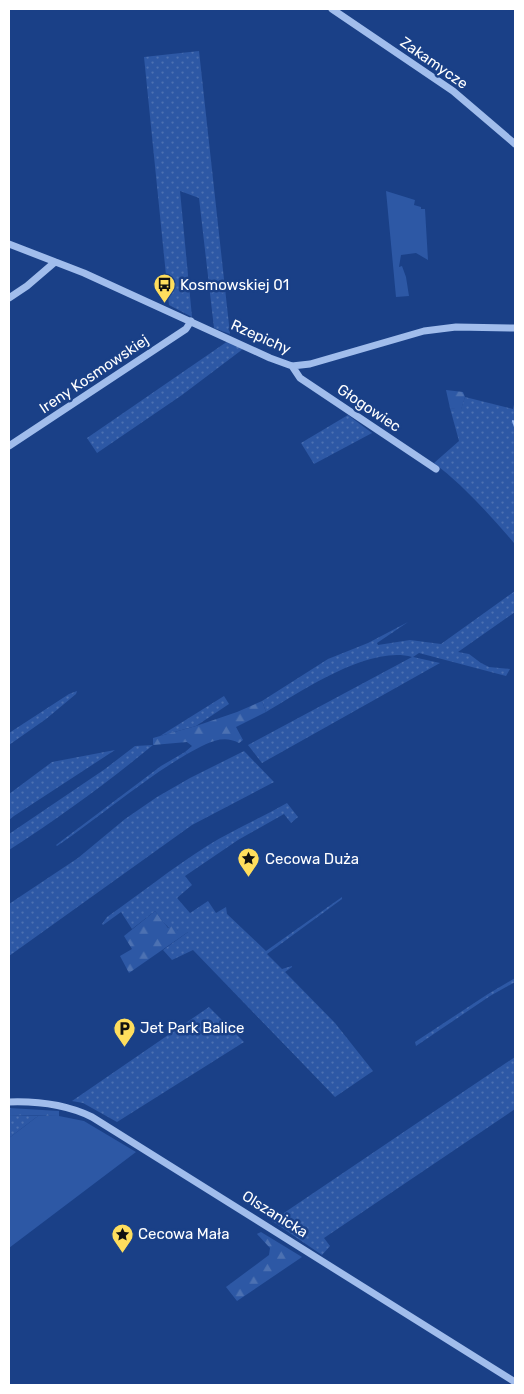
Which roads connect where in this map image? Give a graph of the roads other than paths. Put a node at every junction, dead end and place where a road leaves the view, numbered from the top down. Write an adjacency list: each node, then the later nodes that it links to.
1 (332, 9): 2 (street, Zakamycze)
2 (515, 144)
3 (9, 244): 4 (street, Rzepichy)
4 (55, 262): 5 (street); 6 (street, Rzepichy)
5 (9, 298)
6 (191, 321): 8 (street, Rzepichy); 9 (street, Ireny Kosmowskiej)
7 (515, 328): 8 (street, Rzepichy)
8 (292, 366): 10 (street, Głogowiec)
9 (9, 446)
10 (436, 469)
11 (9, 1102): 12 (street, Olszanicka)
12 (515, 1382)

